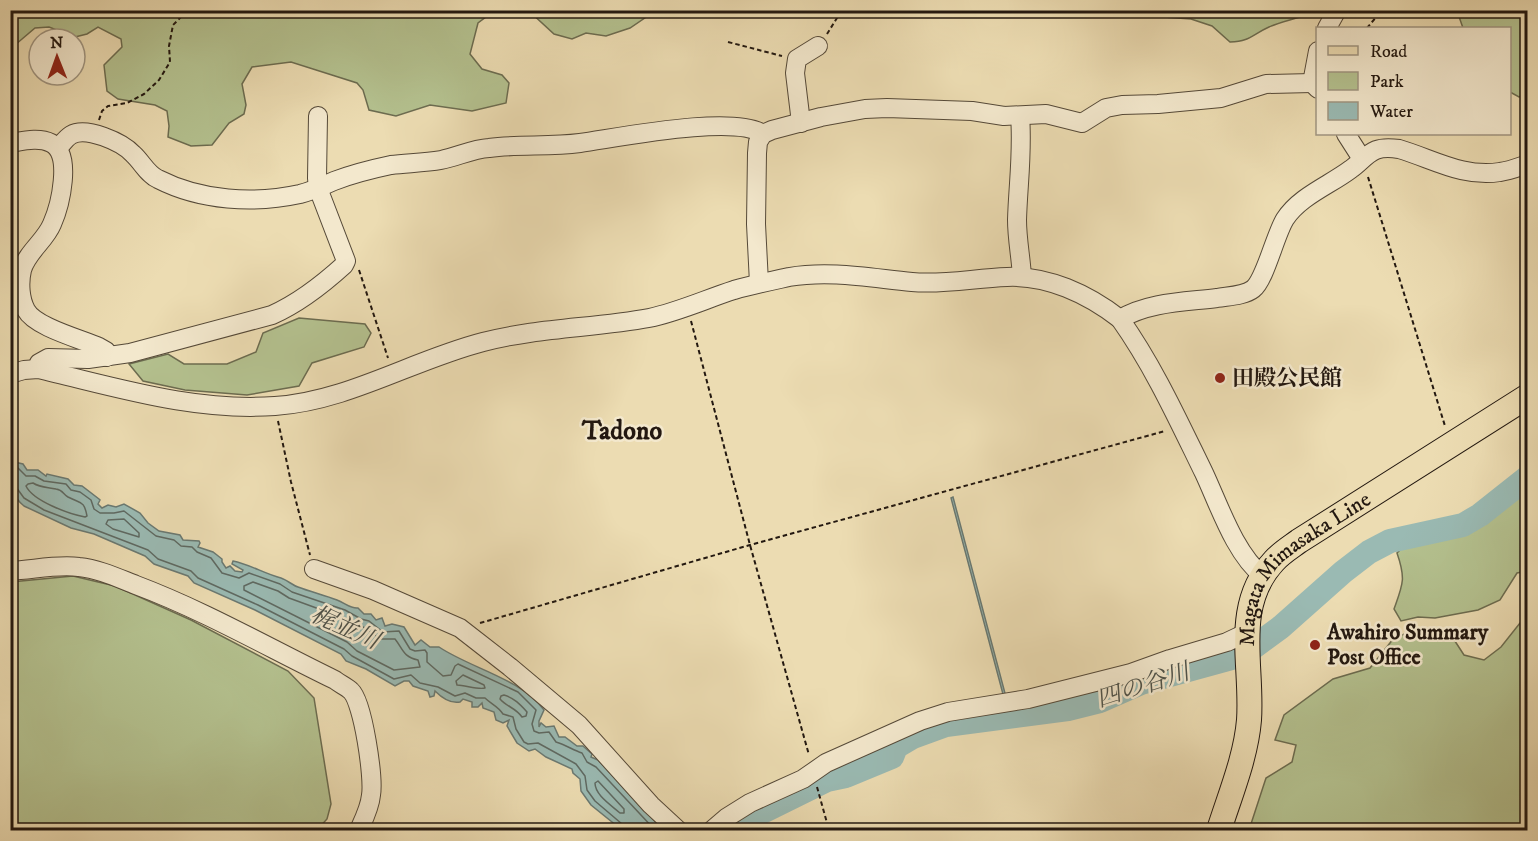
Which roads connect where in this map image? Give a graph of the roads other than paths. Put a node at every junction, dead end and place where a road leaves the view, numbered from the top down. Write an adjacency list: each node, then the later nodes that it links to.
1 (1336, 10): 2 (street)
2 (1328, 27)
3 (818, 46): 8 (street)
4 (1316, 68): 5 (street)
5 (1315, 86): 7 (street)
6 (318, 116): 15 (street)
7 (1020, 116): 8 (street); 16 (street)
8 (801, 123): 9 (street)
9 (763, 134): 15 (street); 17 (street)
10 (1347, 135): 13 (street)
11 (10, 143): 12 (street)
12 (58, 148): 15 (street); 19 (street)
13 (1362, 159): 14 (street); 18 (street)
14 (1527, 164)
15 (318, 188): 19 (street)
16 (1022, 277): 17 (street); 18 (street)
17 (759, 283): 20 (street)
18 (1119, 319): 25 (street)
19 (107, 357): 20 (street)
20 (38, 369): 21 (street)
21 (10, 374)
22 (1527, 396): 25 (main road, Magata Mimasaka Line)
23 (314, 569): 28 (street)
24 (10, 571): 27 (street)
25 (1263, 576): 26 (main road, Magata Mimasaka Line)
26 (1247, 645): 29 (street); 30 (main road, Magata Mimasaka Line)
27 (359, 831)
28 (678, 831)
29 (712, 831)
30 (1219, 831)

